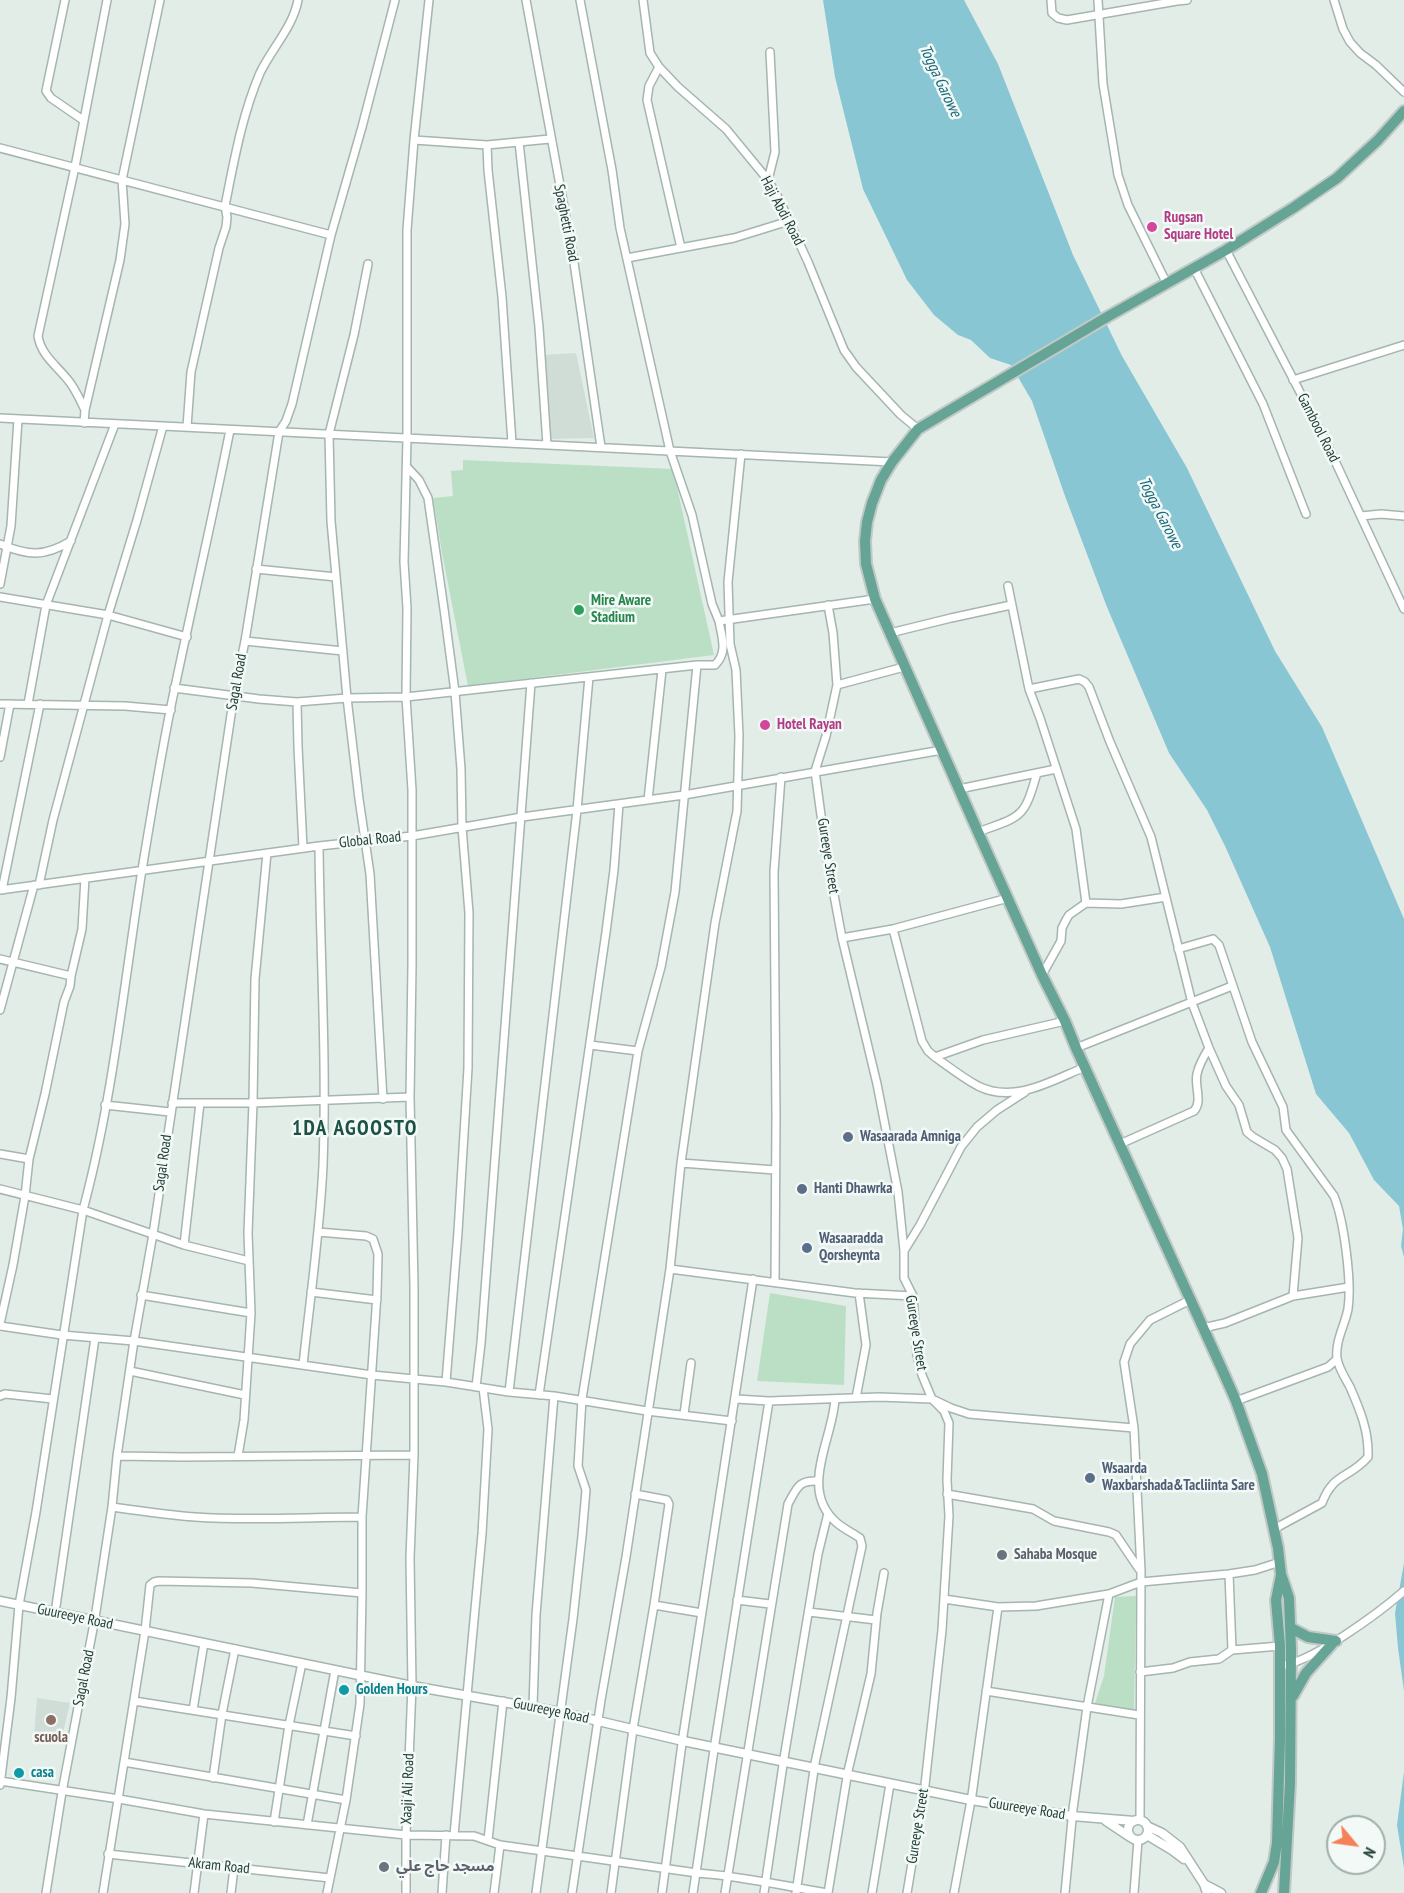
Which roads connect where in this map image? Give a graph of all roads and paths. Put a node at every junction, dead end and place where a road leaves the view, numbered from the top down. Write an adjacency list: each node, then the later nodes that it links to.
1 (64, 0): 20 (street)
2 (107, 0): 20 (street)
3 (160, 0): 27 (street)
4 (298, 0): 29 (street)
5 (395, 0): 31 (street, Sagal Road)
6 (429, 0): 22 (street, Xaaji Ali Road)
7 (526, 0): 21 (street, Spaghetti Road)
8 (580, 0): 34 (street)
9 (643, 0): 17 (street, Haji Abdi Road)
10 (1051, 0): 15 (street)
11 (1098, 0): 15 (street)
12 (1187, 0): 14 (street)
13 (1334, 0): 18 (street)
14 (1177, 1): 15 (street)
15 (1099, 13): 37 (street)
16 (770, 52): 28 (street)
17 (659, 67): 28 (street, Haji Abdi Road); 32 (street)
18 (1404, 92)
19 (1404, 111): 33 (main road)
20 (83, 120): 26 (street)
21 (550, 139): 23 (street); 54 (street, Spaghetti Road)
22 (414, 140): 24 (street); 51 (street, Xaaji Ali Road)
23 (519, 142): 24 (street); 53 (street)
24 (487, 145): 52 (street)
25 (0, 148): 26 (street)
26 (75, 167): 27 (street); 40 (street)
27 (122, 180): 29 (street); 40 (street)
28 (768, 180): 30 (street, Haji Abdi Road)
29 (225, 206): 31 (street); 46 (street)
30 (789, 221): 32 (street); 47 (street, Haji Abdi Road)
31 (331, 235): 49 (street, Sagal Road)
32 (681, 248): 34 (street)
33 (1226, 250): 36 (main road); 39 (street, Gambool Road)
34 (627, 258): 55 (street)
35 (368, 264): 50 (street)
36 (1194, 268): 37 (main road); 59 (street)
37 (1167, 284): 47 (main road)
38 (1404, 345): 39 (street)
39 (1293, 380): 60 (street, Gambool Road)
40 (85, 410): 43 (street)
41 (0, 418): 42 (street)
42 (18, 419): 43 (street); 63 (street)
43 (84, 423): 44 (street)
44 (115, 424): 45 (street); 62 (street)
45 (163, 426): 46 (street); 74 (street)
46 (188, 428): 48 (street)
47 (918, 429): 57 (main road)
48 (230, 430): 49 (street); 78 (street)
49 (279, 432): 50 (street); 64 (street, Sagal Road)
50 (329, 434): 51 (street); 65 (street)
51 (407, 438): 52 (street); 58 (street, Xaaji Ali Road)
52 (512, 443): 53 (street)
53 (547, 445): 54 (street)
54 (601, 447): 55 (street)
55 (670, 451): 56 (street); 76 (street)
56 (741, 454): 57 (street); 75 (street)
57 (892, 462): 69 (main road)
58 (407, 468): 89 (street); 91 (street, Xaaji Ali Road)
59 (1306, 514)
60 (1362, 516): 61 (street); 73 (street, Gambool Road)
61 (1404, 516)
62 (71, 541): 63 (street); 70 (street)
63 (3, 546): 66 (street)
64 (256, 569): 65 (street); 79 (street, Sagal Road)
65 (336, 577): 80 (street)
66 (0, 584)
67 (1008, 586): 72 (street)
68 (0, 597): 70 (street)
69 (875, 599): 71 (street); 77 (main road)
70 (46, 605): 74 (street); 96 (street)
71 (828, 605): 75 (street); 86 (street)
72 (1011, 605): 77 (street); 88 (street)
73 (1404, 609)
74 (108, 615): 78 (street); 98 (street)
75 (729, 620): 76 (street); 106 (street)
76 (719, 621): 81 (street)
77 (890, 633): 82 (main road)
78 (187, 637): 87 (street)
79 (245, 641): 80 (street); 90 (street, Sagal Road)
80 (343, 651): 92 (street)
81 (697, 665): 83 (street); 108 (street)
82 (904, 667): 86 (street); 100 (main road)
83 (662, 670): 84 (street); 109 (street)
84 (589, 677): 85 (street); 111 (street)
85 (531, 683): 89 (street); 112 (street)
86 (837, 685): 103 (street)
87 (174, 688): 90 (street); 99 (street)
88 (1029, 689): 102 (street); 125 (street)
89 (455, 692): 91 (street); 113 (street)
90 (234, 695): 93 (street); 120 (street, Sagal Road)
91 (406, 697): 92 (street); 115 (street, Xaaji Ali Road)
92 (347, 698): 93 (street); 116 (street)
93 (297, 702): 118 (street)
94 (0, 704): 95 (street)
95 (10, 704): 96 (street); 101 (street)
96 (28, 704): 97 (street)
97 (40, 704): 98 (street); 124 (street)
98 (85, 705): 99 (street); 123 (street)
99 (171, 710): 121 (street)
100 (942, 750): 103 (street, Global Road); 107 (main road)
101 (0, 757)
102 (1056, 769): 104 (street); 127 (street)
103 (815, 771): 105 (street, Global Road); 129 (street, Gureeye Street)
104 (1037, 773): 107 (street); 114 (street)
105 (781, 777): 106 (street, Global Road); 158 (street)
106 (738, 785): 108 (street, Global Road); 157 (street)
107 (959, 789): 114 (main road)
108 (684, 795): 109 (street, Global Road); 142 (street)
109 (648, 800): 110 (street, Global Road)
110 (619, 804): 111 (street, Global Road); 139 (street)
111 (577, 810): 112 (street, Global Road); 193 (street)
112 (522, 817): 113 (street, Global Road); 192 (street)
113 (462, 827): 115 (street, Global Road); 191 (street)
114 (978, 832): 126 (main road)
115 (412, 836): 116 (street, Global Road); 146 (street, Xaaji Ali Road)
116 (365, 840): 117 (street, Global Road); 147 (street)
117 (319, 846): 118 (street, Global Road); 148 (street)
118 (303, 848): 119 (street, Global Road)
119 (267, 853): 120 (street, Global Road); 151 (street)
120 (210, 861): 121 (street, Global Road); 149 (street, Sagal Road)
121 (142, 870): 122 (street, Global Road); 152 (street)
122 (85, 878): 123 (street, Global Road); 134 (street)
123 (36, 885): 124 (street, Global Road); 132 (street)
124 (1, 890)
125 (1166, 897): 127 (street); 130 (street)
126 (1008, 898): 128 (street); 133 (main road)
127 (1086, 903): 133 (street)
128 (893, 929): 129 (street); 143 (street)
129 (842, 938): 165 (street, Gureeye Street)
130 (1178, 949): 135 (street); 136 (street)
131 (0, 959): 132 (street)
132 (13, 962): 134 (street); 137 (street)
133 (1042, 975): 138 (main road)
134 (71, 976): 156 (street)
135 (1232, 986): 136 (street); 170 (street)
136 (1192, 1003): 140 (street); 141 (street)
137 (0, 1010)
138 (1065, 1021): 140 (main road); 143 (street)
139 (590, 1046): 142 (street); 195 (street)
140 (1076, 1048): 144 (main road)
141 (1209, 1048): 154 (street); 175 (street)
142 (638, 1051): 200 (street)
143 (935, 1057): 145 (street)
144 (1084, 1067): 145 (street); 154 (main road)
145 (1025, 1092): 165 (street)
146 (410, 1097): 147 (street); 190 (street, Xaaji Ali Road)
147 (383, 1098): 148 (street)
148 (324, 1100): 151 (street); 162 (street)
149 (172, 1103): 150 (street); 153 (street, Sagal Road)
150 (200, 1103): 151 (street); 164 (street)
151 (253, 1103): 166 (street)
152 (105, 1105): 153 (street); 161 (street)
153 (170, 1112): 163 (street, Sagal Road)
154 (1120, 1144): 177 (main road)
155 (0, 1154): 156 (street)
156 (29, 1159): 160 (street)
157 (681, 1163): 158 (street); 167 (street)
158 (775, 1170): 169 (street)
159 (0, 1189): 160 (street)
160 (25, 1196): 161 (street); 179 (street)
161 (83, 1210): 163 (street); 181 (street)
162 (318, 1232): 171 (street); 176 (street)
163 (153, 1234): 164 (street); 173 (street, Sagal Road)
164 (184, 1245): 166 (street)
165 (904, 1251): 174 (street, Gureeye Street)
166 (249, 1260): 178 (street)
167 (670, 1269): 168 (street); 206 (street)
168 (753, 1279): 169 (street); 201 (street)
169 (775, 1282): 172 (street)
170 (1349, 1287): 175 (street); 185 (street)
171 (311, 1292): 176 (street); 187 (street)
172 (859, 1293): 174 (street); 198 (street)
173 (141, 1295): 178 (street); 183 (street, Sagal Road)
174 (913, 1296): 203 (street, Gureeye Street)
175 (1293, 1296): 180 (street)
176 (377, 1300): 189 (street)
177 (1190, 1300): 180 (main road); 209 (street)
178 (250, 1313): 184 (street)
179 (0, 1325): 181 (street)
180 (1203, 1328): 205 (main road)
181 (62, 1335): 182 (street); 199 (street)
182 (95, 1338): 183 (street); 237 (street)
183 (134, 1341): 184 (street); 188 (street, Sagal Road)
184 (247, 1357): 187 (street); 194 (street)
185 (1337, 1359): 205 (street); 220 (street)
186 (691, 1363): 207 (street)
187 (303, 1365): 189 (street)
188 (130, 1371): 194 (street); 211 (street, Sagal Road)
189 (372, 1375): 190 (street); 213 (street)
190 (414, 1378): 191 (street); 210 (street, Xaaji Ali Road)
191 (446, 1382): 192 (street)
192 (480, 1388): 193 (street); 258 (street)
193 (509, 1392): 195 (street)
194 (245, 1395): 212 (street)
195 (539, 1395): 197 (street)
196 (0, 1396): 199 (street)
197 (554, 1396): 200 (street); 262 (street)
198 (856, 1398): 202 (street); 203 (street)
199 (53, 1399): 234 (street)
200 (582, 1399): 206 (street); 265 (street)
201 (736, 1399): 204 (street); 208 (street)
202 (835, 1399): 204 (street); 214 (street)
203 (932, 1399): 209 (street); 216 (street, Gureeye Street)
204 (769, 1401): 231 (street)
205 (1236, 1401): 220 (main road)
206 (647, 1411): 207 (street); 215 (street)
207 (684, 1414): 208 (street)
208 (732, 1421): 239 (street)
209 (1134, 1428): 222 (street)
210 (414, 1455): 213 (street); 256 (street, Xaaji Ali Road)
211 (117, 1456): 212 (street); 217 (street, Sagal Road)
212 (238, 1456): 213 (street)
213 (367, 1456): 219 (street)
214 (818, 1481): 218 (street); 233 (street)
215 (635, 1494): 235 (street); 268 (street)
216 (947, 1494): 222 (street); 230 (street, Gureeye Street)
217 (112, 1508): 219 (street); 242 (street, Sagal Road)
218 (828, 1513): 238 (street); 240 (street)
219 (362, 1517): 228 (street)
220 (1274, 1529): 221 (main road)
221 (1280, 1562): 224 (street); 225 (main road)
222 (1141, 1571): 226 (street)
223 (884, 1573): 241 (street)
224 (1229, 1574): 226 (street); 249 (street)
225 (1281, 1575): 243 (main road); 247 (main road)
226 (1141, 1582): 229 (street); 254 (street)
227 (1404, 1591): 245 (street)
228 (363, 1593): 244 (street); 255 (street)
229 (1109, 1594): 236 (street); 263 (street)
230 (944, 1599): 236 (street); 285 (street, Gureeye Street)
231 (737, 1600): 233 (street); 274 (street)
232 (0, 1601): 234 (street, Guureeye Road)
233 (770, 1604): 275 (street)
234 (19, 1605): 237 (street, Guureeye Road); 281 (street)
235 (654, 1605): 239 (street); 270 (street)
236 (998, 1607): 257 (street)
237 (55, 1612): 242 (street, Guureeye Road)
238 (809, 1612): 240 (street); 277 (street)
239 (702, 1613): 273 (street)
240 (846, 1616): 241 (street); 278 (street)
241 (876, 1620): 279 (street)
242 (95, 1621): 244 (street, Guureeye Road); 284 (street, Sagal Road)
243 (1291, 1628): 245 (main road); 251 (main road)
244 (146, 1631): 246 (street, Guureeye Road); 260 (street)
245 (1334, 1642): 251 (street); 259 (main road)
246 (204, 1643): 248 (street, Guureeye Road); 264 (street)
247 (1280, 1646): 249 (street); 252 (main road)
248 (235, 1650): 250 (street, Guureeye Road); 266 (street)
249 (1232, 1650): 254 (street)
250 (302, 1663): 253 (street, Guureeye Road); 269 (street)
251 (1291, 1665): 252 (street); 259 (main road)
252 (1280, 1666): 336 (main road)
253 (335, 1670): 255 (street, Guureeye Road); 271 (street)
254 (1140, 1672): 267 (street)
255 (361, 1675): 256 (street, Guureeye Road); 272 (street)
256 (412, 1686): 258 (street, Guureeye Road); 297 (street, Xaaji Ali Road)
257 (986, 1691): 263 (street); 289 (street)
258 (468, 1695): 261 (street, Guureeye Road); 298 (street)
259 (1291, 1699): 337 (main road)
260 (134, 1701): 264 (street); 276 (street)
261 (502, 1701): 262 (street, Guureeye Road); 299 (street)
262 (533, 1707): 265 (street, Guureeye Road)
263 (1087, 1707): 267 (street); 291 (street)
264 (193, 1710): 266 (street)
265 (560, 1712): 268 (street, Guureeye Road); 301 (street)
266 (222, 1714): 269 (street); 280 (street)
267 (1139, 1715): 296 (street)
268 (598, 1722): 270 (street, Guureeye Road); 303 (street)
269 (289, 1725): 271 (street); 283 (street)
270 (633, 1729): 273 (street, Guureeye Road); 304 (street)
271 (324, 1731): 272 (street); 286 (street)
272 (356, 1736): 288 (street)
273 (682, 1741): 274 (street, Guureeye Road); 307 (street)
274 (714, 1748): 275 (street, Guureeye Road); 308 (street)
275 (747, 1754): 277 (street, Guureeye Road); 309 (street)
276 (124, 1762): 280 (street); 287 (street)
277 (784, 1762): 278 (street, Guureeye Road); 311 (street)
278 (814, 1768): 279 (street, Guureeye Road); 313 (street)
279 (847, 1775): 282 (street, Guureeye Road); 329 (street)
280 (213, 1778): 283 (street)
281 (0, 1782): 284 (street)
282 (890, 1784): 285 (street, Guureeye Road); 330 (street)
283 (280, 1790): 286 (street); 293 (street)
284 (62, 1791): 287 (street); 314 (street, Sagal Road)
285 (924, 1791): 289 (street, Guureeye Road); 331 (street, Gureeye Street)
286 (313, 1795): 288 (street); 294 (street)
287 (119, 1799): 290 (street); 302 (street)
288 (346, 1800): 295 (street)
289 (971, 1800): 291 (street, Guureeye Road); 332 (street)
290 (204, 1814): 293 (street); 305 (street)
291 (1072, 1816): 292 (street, Guureeye Road); 333 (street)
292 (1103, 1820): 296 (street); 296 (street, Guureeye Road)
293 (274, 1822): 294 (street)
294 (306, 1825): 295 (street)
295 (340, 1828): 297 (street); 310 (street)
296 (1139, 1830): 312 (street); 334 (street)
297 (406, 1835): 298 (street); 319 (street, Xaaji Ali Road)
298 (450, 1835): 299 (street); 320 (street)
299 (488, 1840): 300 (street)
300 (500, 1845): 301 (street); 321 (street)
301 (543, 1851): 303 (street); 322 (street)
302 (108, 1854): 305 (street, Akram Road); 315 (street)
303 (578, 1857): 304 (street); 323 (street)
304 (616, 1861): 307 (street); 324 (street)
305 (198, 1865): 306 (street, Akram Road); 316 (street)
306 (234, 1868): 310 (street, Akram Road); 317 (street)
307 (667, 1869): 308 (street); 325 (street)
308 (697, 1873): 309 (street); 326 (street)
309 (728, 1875): 311 (street); 327 (street)
310 (330, 1878): 318 (street)
311 (766, 1883): 313 (street); 328 (street)
312 (1206, 1889): 335 (street)
313 (796, 1890): 329 (street)
314 (46, 1893)
315 (102, 1893)
316 (194, 1893)
317 (231, 1893)
318 (327, 1893)
319 (406, 1893)
320 (442, 1893)
321 (494, 1893)
322 (536, 1893)
323 (572, 1893)
324 (611, 1893)
325 (663, 1893)
326 (693, 1893)
327 (725, 1893)
328 (765, 1893)
329 (828, 1893)
330 (872, 1893)
331 (907, 1893)
332 (954, 1893)
333 (1065, 1893)
334 (1134, 1893)
335 (1221, 1893)
336 (1261, 1893)
337 (1284, 1893)

